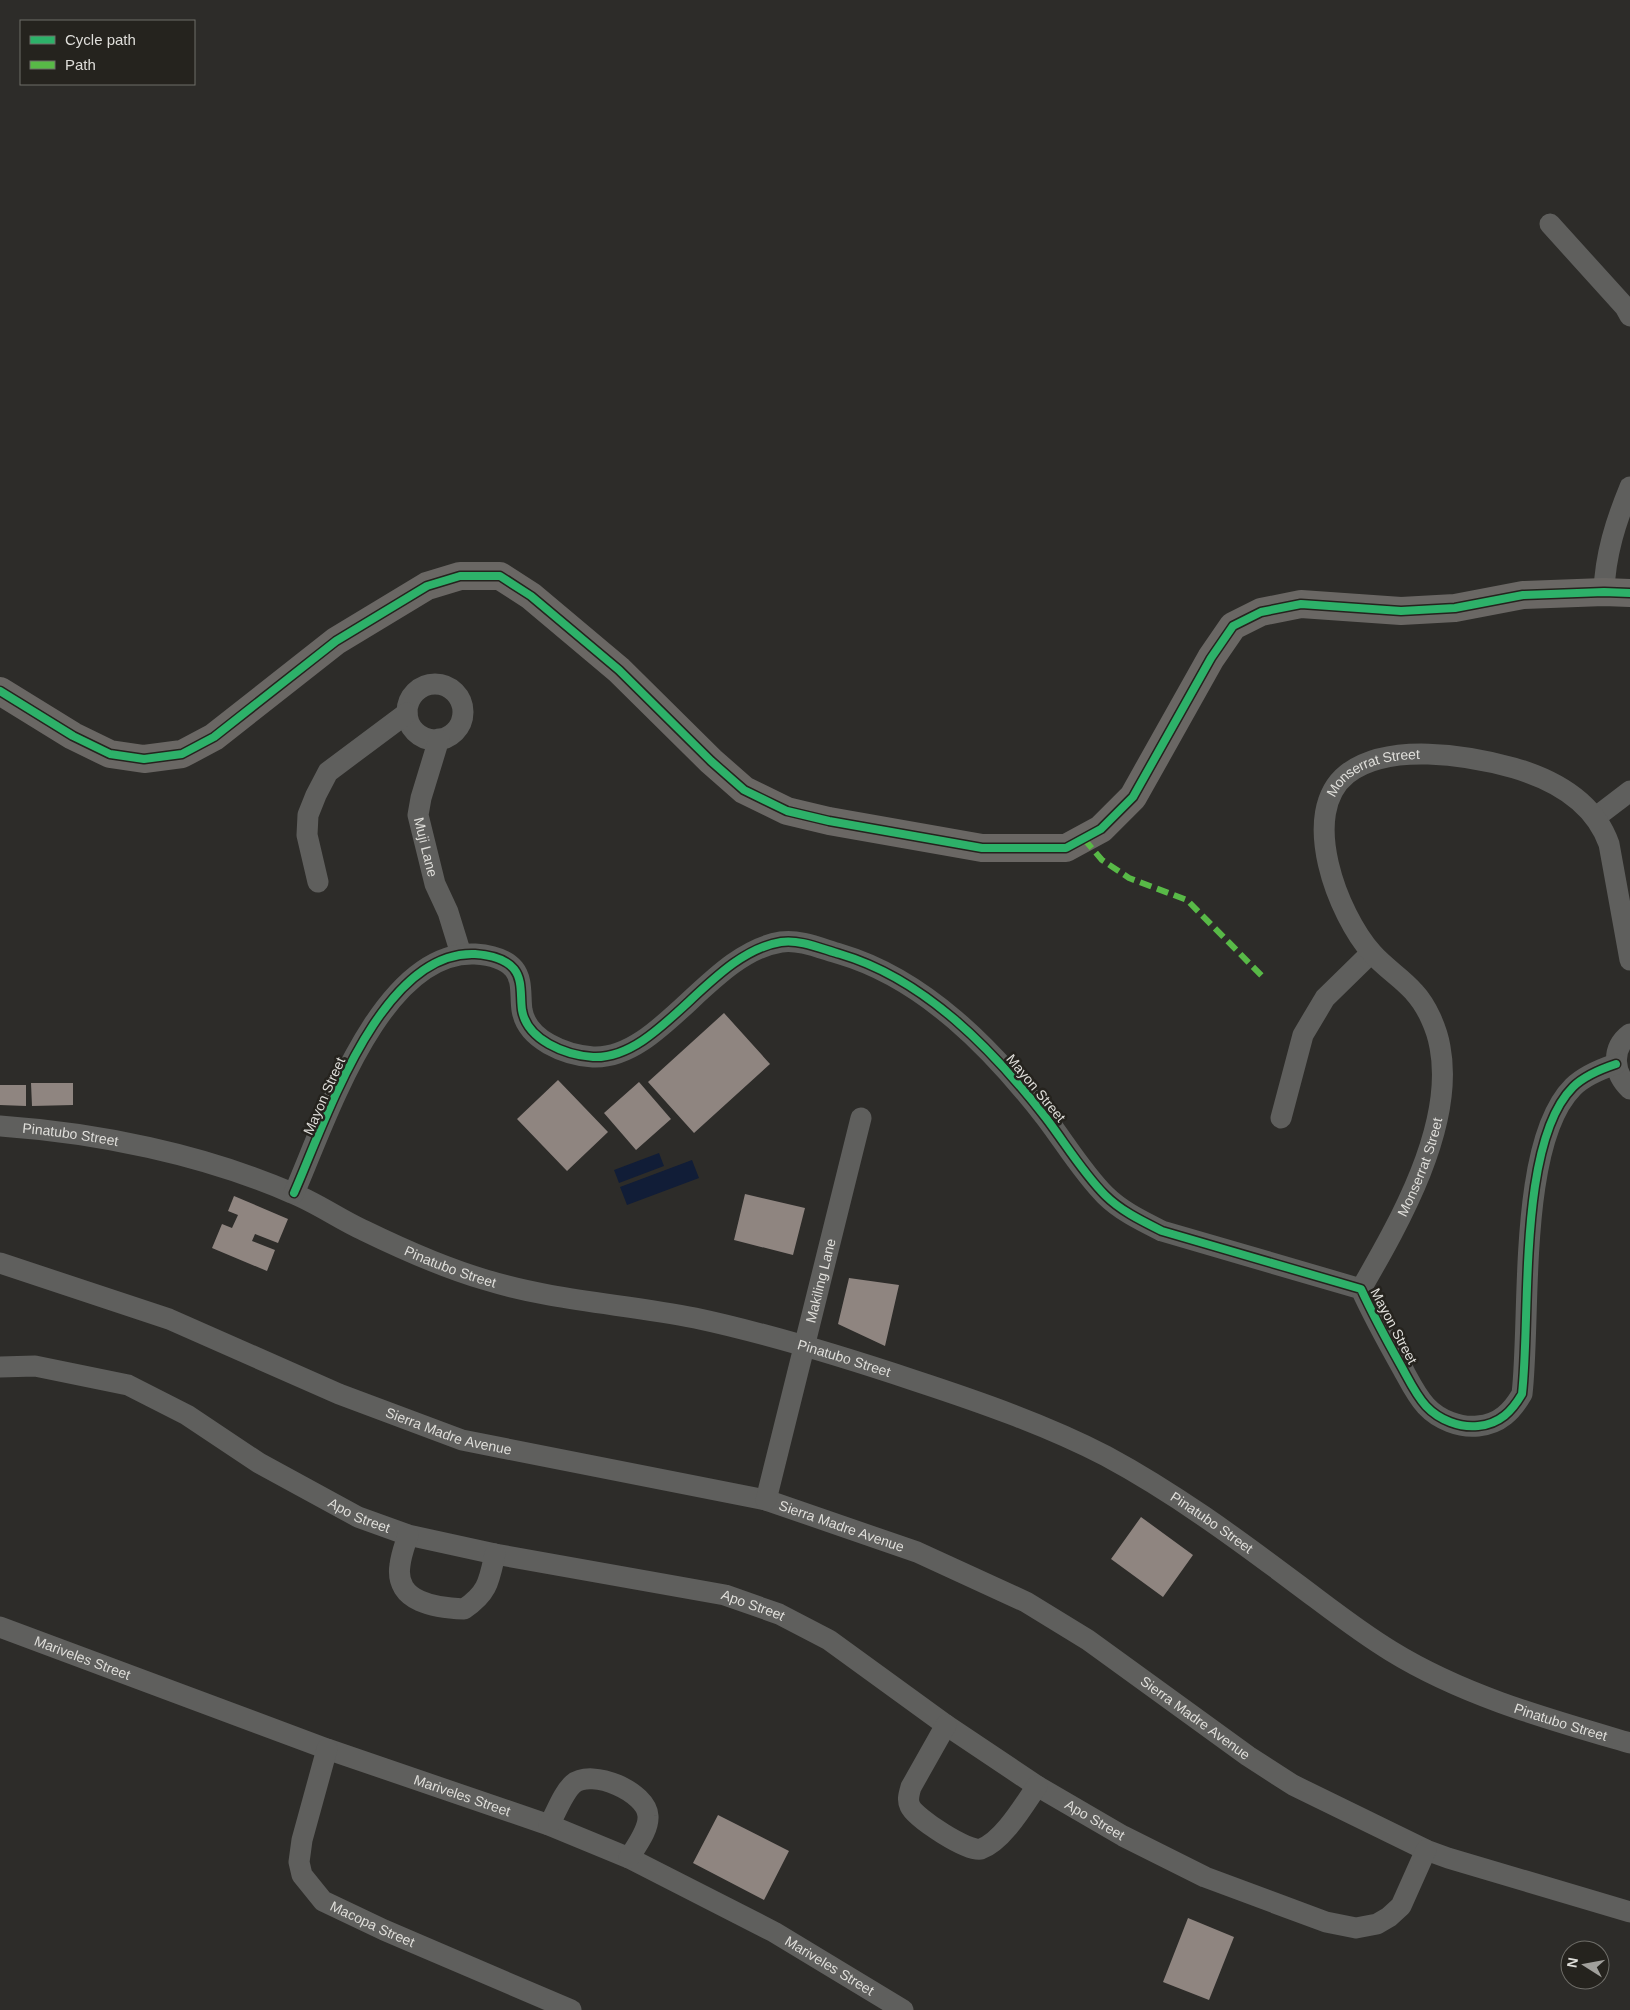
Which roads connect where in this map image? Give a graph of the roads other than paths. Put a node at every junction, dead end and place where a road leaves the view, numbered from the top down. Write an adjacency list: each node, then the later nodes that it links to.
1 (1550, 224): 2 (street)
2 (1630, 316)
3 (1630, 487): 4 (street)
4 (1617, 592): 5 (street)
5 (0, 691)
6 (407, 713): 7 (street); 7 (street); 10 (street)
7 (439, 739): 12 (street, Muji Lane)
8 (1630, 791): 9 (street)
9 (1596, 817): 11 (street, Monserrat Street); 13 (street, Monserrat Street)
10 (318, 882)
11 (1371, 953): 18 (street); 22 (street, Monserrat Street)
12 (462, 954): 20 (street, Mayon Street); 22 (street, Mayon Street)
13 (1630, 960)
14 (1630, 1034): 15 (street)
15 (1616, 1064): 16 (street); 22 (street, Mayon Street)
16 (1630, 1089)
17 (861, 1118): 23 (street, Makiling Lane)
18 (1281, 1118)
19 (0, 1126): 20 (street, Pinatubo Street)
20 (294, 1193): 23 (street, Pinatubo Street)
21 (0, 1263): 25 (street, Sierra Madre Avenue)
22 (1361, 1289)
23 (805, 1346): 25 (street, Makiling Lane); 30 (street, Pinatubo Street)
24 (0, 1367): 26 (street, Apo Street)
25 (766, 1500): 34 (street, Sierra Madre Avenue)
26 (408, 1535): 27 (street, Apo Street); 27 (street)
27 (495, 1554): 29 (street, Apo Street)
28 (0, 1627): 31 (street, Mariveles Street)
29 (946, 1725): 32 (street, Apo Street); 32 (street)
30 (1630, 1743)
31 (327, 1749): 33 (street, Mariveles Street); 37 (street, Macopa Street)
32 (1037, 1786): 34 (street, Apo Street)
33 (549, 1824): 35 (street, Mariveles Street); 35 (street)
34 (1426, 1850): 36 (street, Sierra Madre Avenue)
35 (629, 1858): 38 (street, Mariveles Street)
36 (1630, 1912)
37 (572, 2010)
38 (903, 2010)

